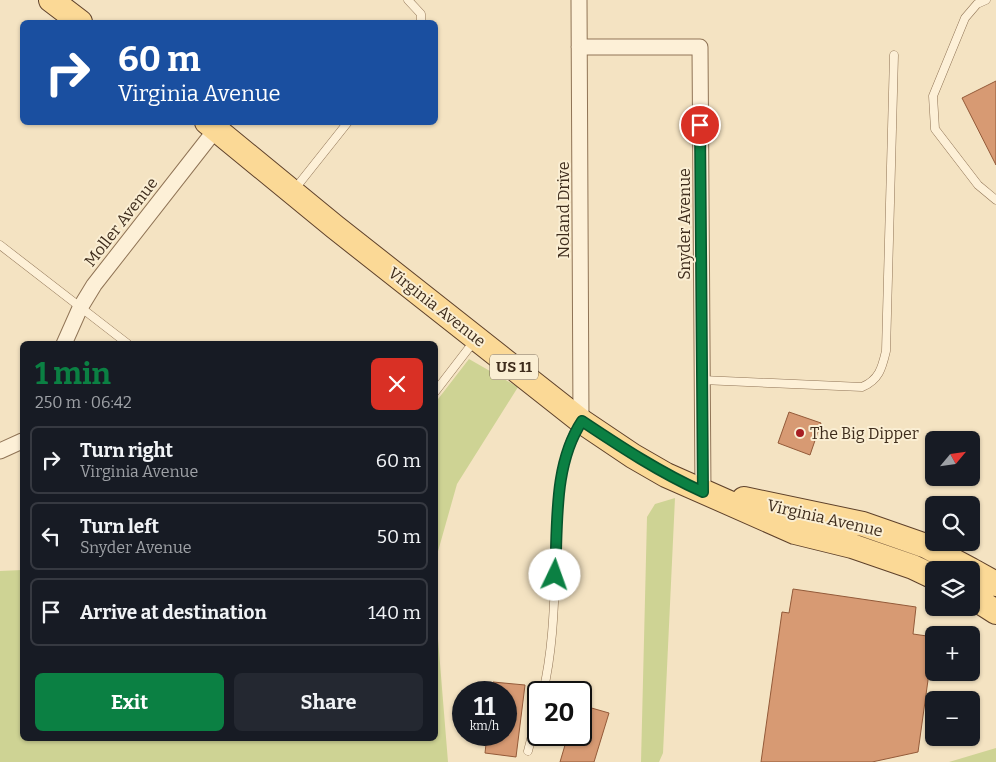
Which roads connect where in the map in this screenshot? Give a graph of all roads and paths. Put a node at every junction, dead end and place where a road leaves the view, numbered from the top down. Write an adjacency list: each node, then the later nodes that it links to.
1 (51, 0): 5 (main road)
2 (408, 0): 6 (lane)
3 (579, 0): 7 (street, Noland Drive)
4 (986, 0): 12 (lane)
5 (77, 20)
6 (422, 20)
7 (579, 47): 18 (street, Snyder Avenue); 20 (street, Noland Drive)
8 (894, 55): 18 (lane)
9 (346, 125): 11 (lane)
10 (212, 126): 11 (main road, Virginia Avenue / US 11); 14 (street, Moller Avenue)
11 (292, 192): 15 (main road, Virginia Avenue / US 11)
12 (996, 200)
13 (0, 246): 14 (lane)
14 (80, 308): 16 (street, Moller Avenue); 17 (lane)
15 (477, 338): 19 (lane); 20 (main road, Virginia Avenue / US 11)
16 (65, 341)
17 (124, 341)
18 (702, 380): 23 (street, Snyder Avenue)
19 (438, 388)
20 (582, 421): 23 (main road, Virginia Avenue / US 11); 30 (lane)
21 (20, 441): 22 (street)
22 (0, 450)
23 (703, 492): 24 (main road, Virginia Avenue / US 11); 25 (main road, Virginia Avenue / US 11)
24 (954, 561)
25 (925, 574)
26 (980, 575): 27 (main road, Virginia Avenue / US 11)
27 (996, 584)
28 (980, 602): 29 (main road)
29 (996, 612)
30 (545, 681)
31 (530, 746): 32 (lane)
32 (528, 752)

